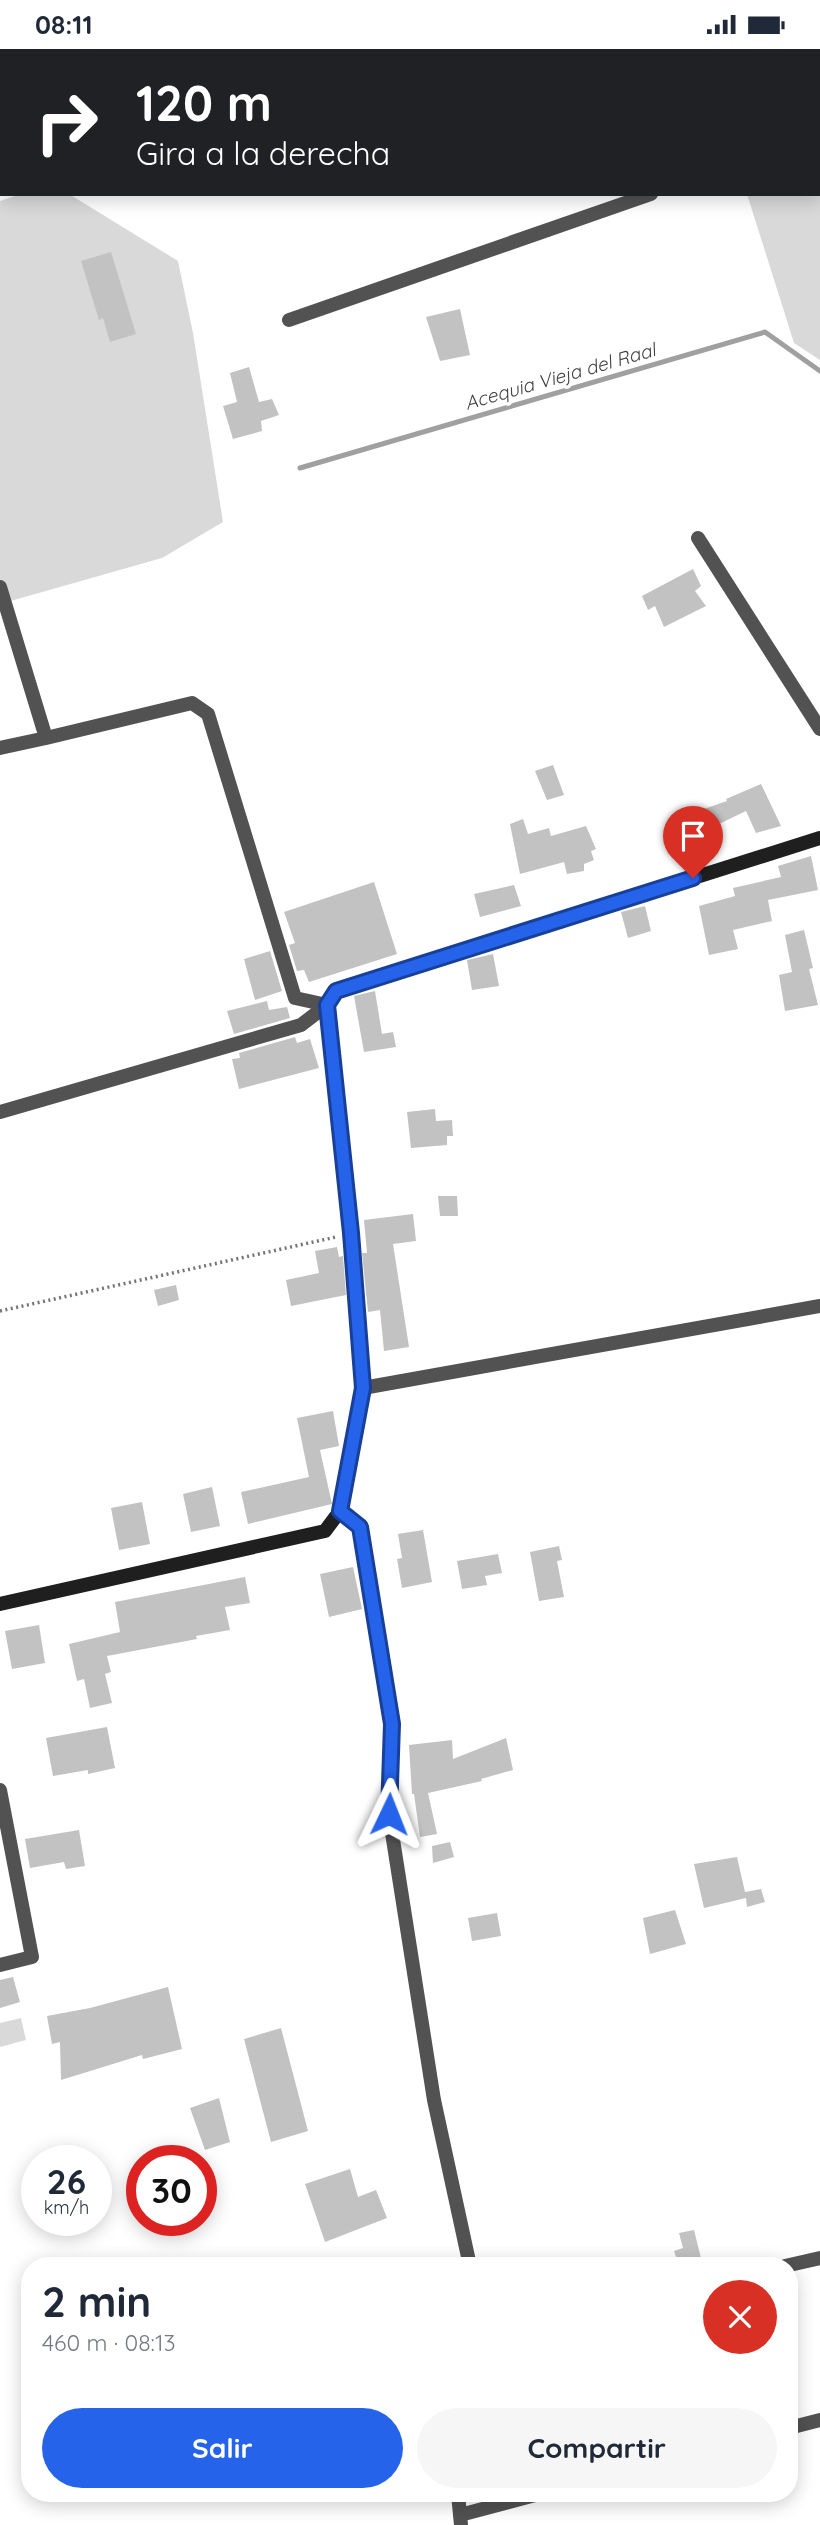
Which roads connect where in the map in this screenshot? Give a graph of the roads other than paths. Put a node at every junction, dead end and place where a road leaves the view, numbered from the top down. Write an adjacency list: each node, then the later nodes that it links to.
1 (646, 196): 2 (street)
2 (289, 320)
3 (698, 538): 5 (street)
4 (0, 587): 6 (street)
5 (820, 729)
6 (46, 738): 7 (street); 9 (street)
7 (0, 748)
8 (820, 838): 9 (main road)
9 (327, 1005): 10 (street); 12 (main road)
10 (0, 1112)
11 (820, 1305): 12 (street)
12 (363, 1388): 13 (main road)
13 (340, 1511): 14 (main road); 17 (street)
14 (0, 1604)
15 (0, 1790): 16 (street)
16 (0, 1965)
17 (468, 2257)
18 (820, 2258): 19 (street)
19 (798, 2263)
20 (820, 2420): 21 (street)
21 (798, 2426)
22 (459, 2502): 24 (street)
23 (515, 2502): 24 (street)
24 (460, 2520)

